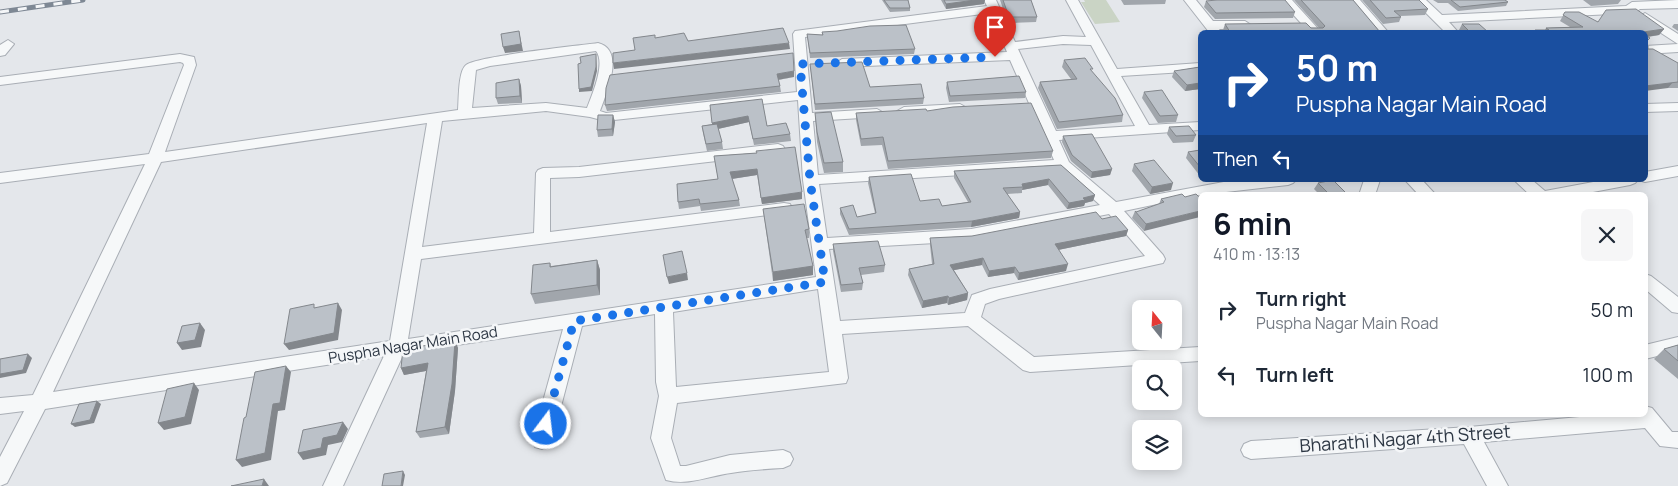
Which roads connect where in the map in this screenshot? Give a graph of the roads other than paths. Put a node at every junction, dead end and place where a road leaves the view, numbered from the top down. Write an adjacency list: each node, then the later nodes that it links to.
1 (1072, 0): 17 (street)
2 (1190, 0): 13 (street)
3 (1286, 0): 12 (street)
4 (1354, 0): 14 (street)
5 (1419, 0): 9 (street)
6 (1678, 4): 8 (street)
7 (992, 5): 20 (street); 21 (street)
8 (1630, 5): 9 (street); 16 (street)
9 (1438, 19): 15 (street)
10 (1258, 24): 13 (street)
11 (1288, 24): 12 (street)
12 (1311, 28)
13 (1212, 29)
14 (1380, 30)
15 (1450, 30)
16 (1678, 40)
17 (1095, 41): 20 (street); 23 (street)
18 (1678, 48): 19 (street)
19 (1648, 50)
20 (1013, 51): 21 (street); 35 (street)
21 (796, 57): 25 (street)
22 (1198, 67): 23 (street)
23 (1113, 73): 34 (street)
24 (0, 81): 37 (street)
25 (803, 95): 29 (street); 31 (street)
26 (978, 107): 31 (street)
27 (1678, 107): 28 (street)
28 (1648, 108)
29 (592, 112): 30 (street); 30 (street)
30 (465, 113): 32 (street)
31 (805, 117): 36 (street)
32 (435, 118): 37 (street); 57 (street)
33 (1198, 126): 34 (street)
34 (1144, 129): 35 (street)
35 (1050, 136): 38 (street)
36 (798, 147): 42 (street); 55 (street)
37 (155, 158): 41 (street); 70 (street)
38 (1064, 164): 42 (street); 54 (street)
39 (1678, 171): 40 (street)
40 (1648, 176)
41 (0, 178)
42 (810, 180): 53 (street)
43 (1275, 182): 47 (street)
44 (1415, 182): 49 (street)
45 (1524, 182): 50 (street)
46 (1619, 182): 51 (street)
47 (1232, 190): 48 (street)
48 (1219, 192)
49 (1425, 192)
50 (1536, 192)
51 (1566, 192)
52 (1198, 195): 54 (street)
53 (814, 204): 55 (street); 56 (street)
54 (1113, 208): 56 (street); 62 (street)
55 (542, 238): 57 (street)
56 (820, 244): 58 (street)
57 (414, 254): 66 (street)
58 (825, 282): 60 (street, Puspha Nagar Main Road); 64 (street)
59 (1648, 282): 61 (street)
60 (664, 307): 63 (street, Puspha Nagar Main Road); 69 (street)
61 (1678, 307)
62 (972, 319): 64 (street); 68 (street)
63 (574, 321): 66 (street, Puspha Nagar Main Road); 76 (street)
64 (832, 328): 69 (street)
65 (1678, 344): 67 (street)
66 (398, 348): 70 (street, Puspha Nagar Main Road); 81 (street)
67 (1648, 351)
68 (1198, 354)
69 (670, 396): 80 (street)
70 (39, 402): 71 (street, Puspha Nagar Main Road); 79 (street)
71 (0, 406)
72 (1638, 417): 74 (street, Bharathi Nagar 4th Street)
73 (1648, 417): 75 (street)
74 (1469, 436): 77 (street, Bharathi Nagar 4th Street); 82 (street)
75 (1678, 440)
76 (542, 441)
77 (1251, 450)
78 (783, 459): 80 (street)
79 (0, 477)
80 (688, 480)
81 (333, 486)
82 (1498, 486)

